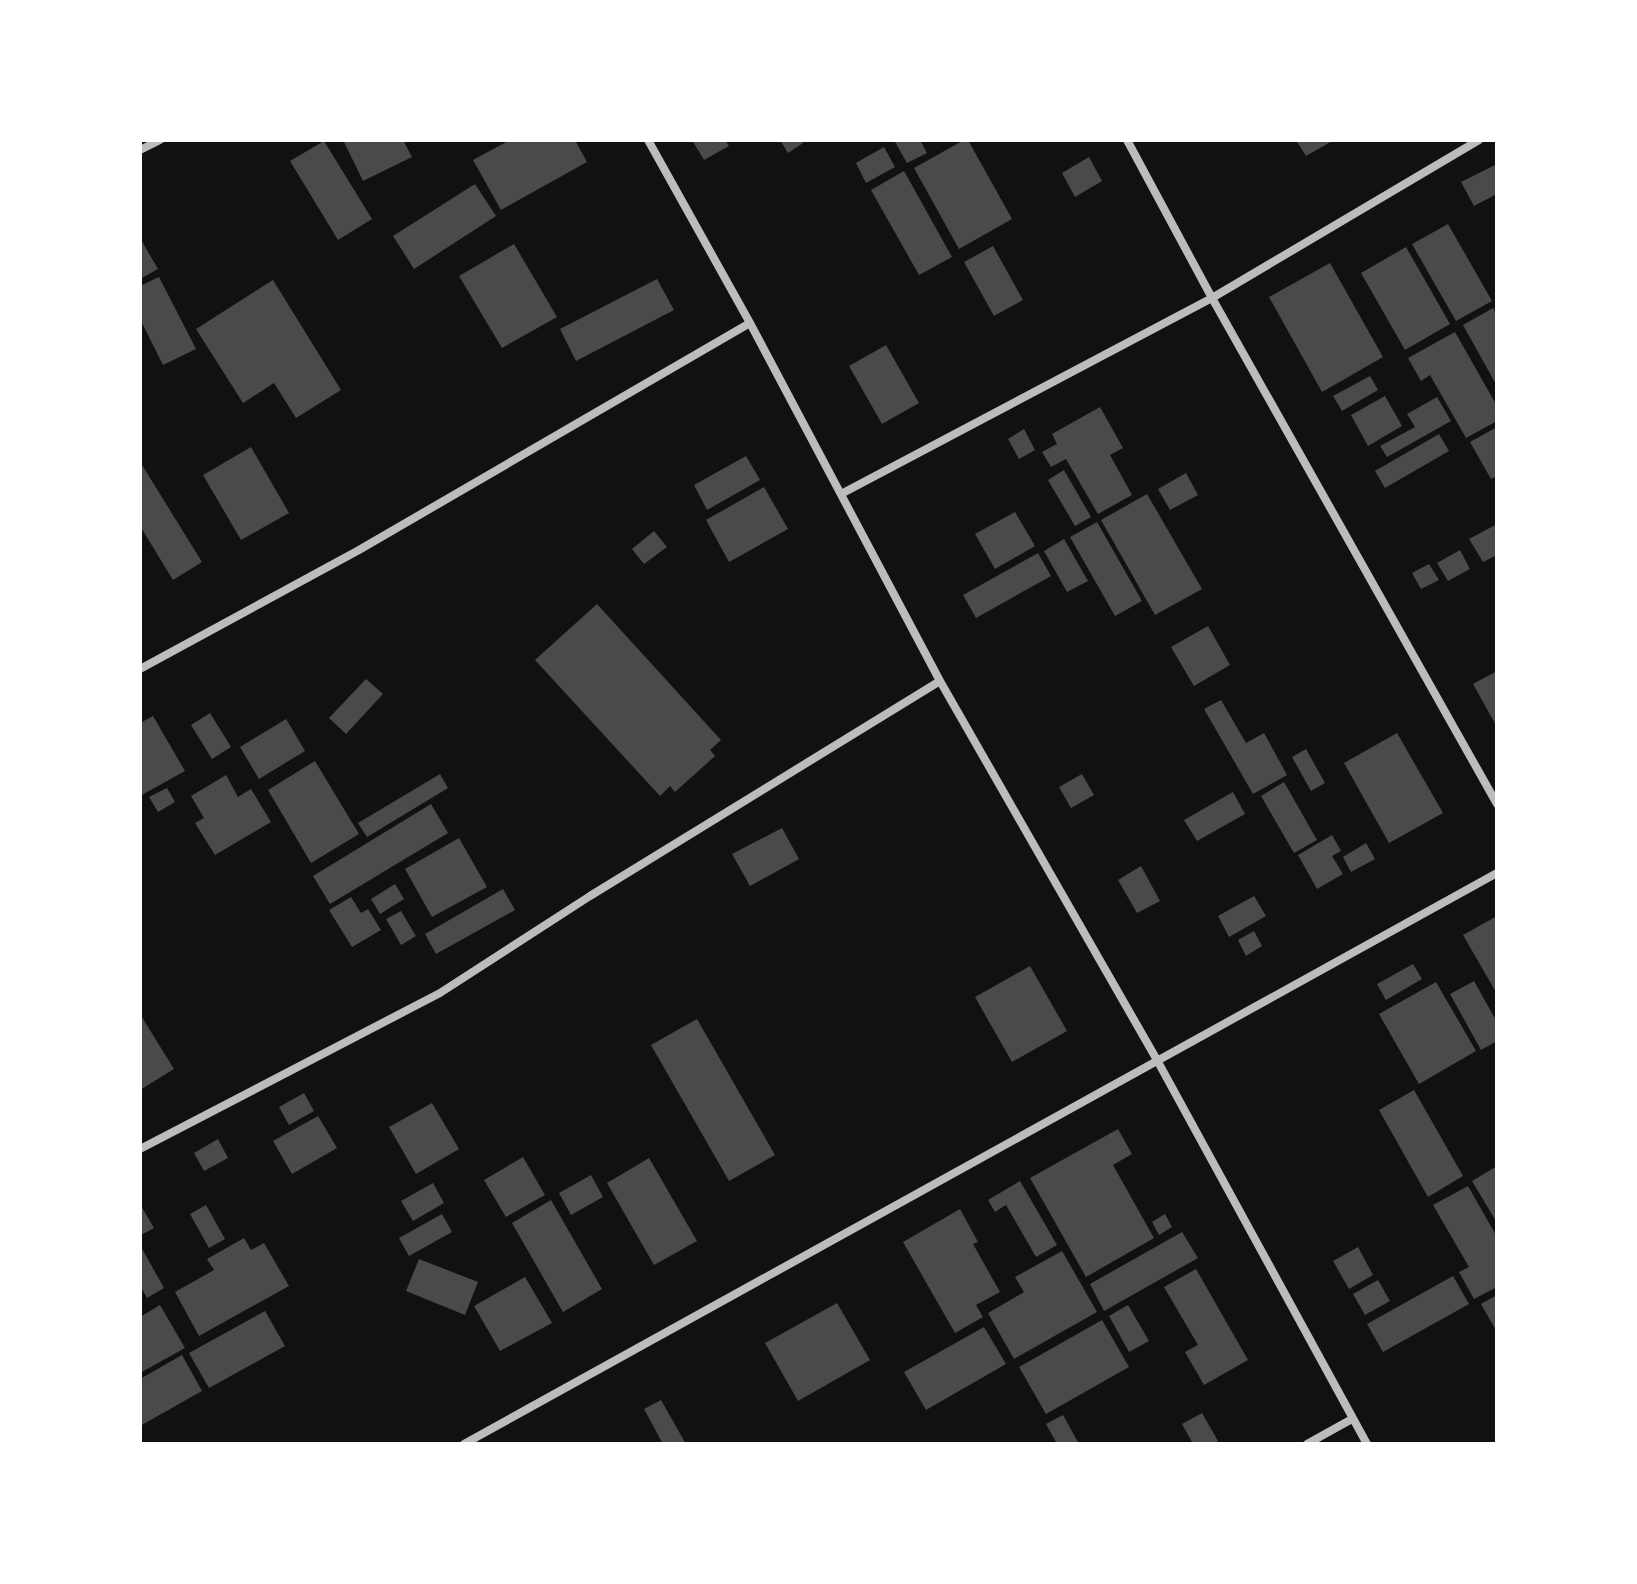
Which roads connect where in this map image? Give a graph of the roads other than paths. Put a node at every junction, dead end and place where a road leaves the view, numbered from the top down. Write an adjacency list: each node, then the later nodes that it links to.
1 (160, 140): 5 (street)
2 (648, 140): 7 (street)
3 (1127, 140): 6 (street)
4 (1479, 140): 6 (street)
5 (140, 150)
6 (1212, 298): 8 (street); 11 (street)
7 (750, 323): 8 (street); 9 (street)
8 (841, 494): 10 (street)
9 (140, 669)
10 (940, 681): 13 (street); 14 (street)
11 (1497, 804)
12 (1497, 873): 13 (street)
13 (1157, 1060): 15 (street); 16 (street)
14 (140, 1149)
15 (1352, 1419): 17 (street); 18 (street)
16 (464, 1444)
17 (1307, 1444)
18 (1367, 1444)

